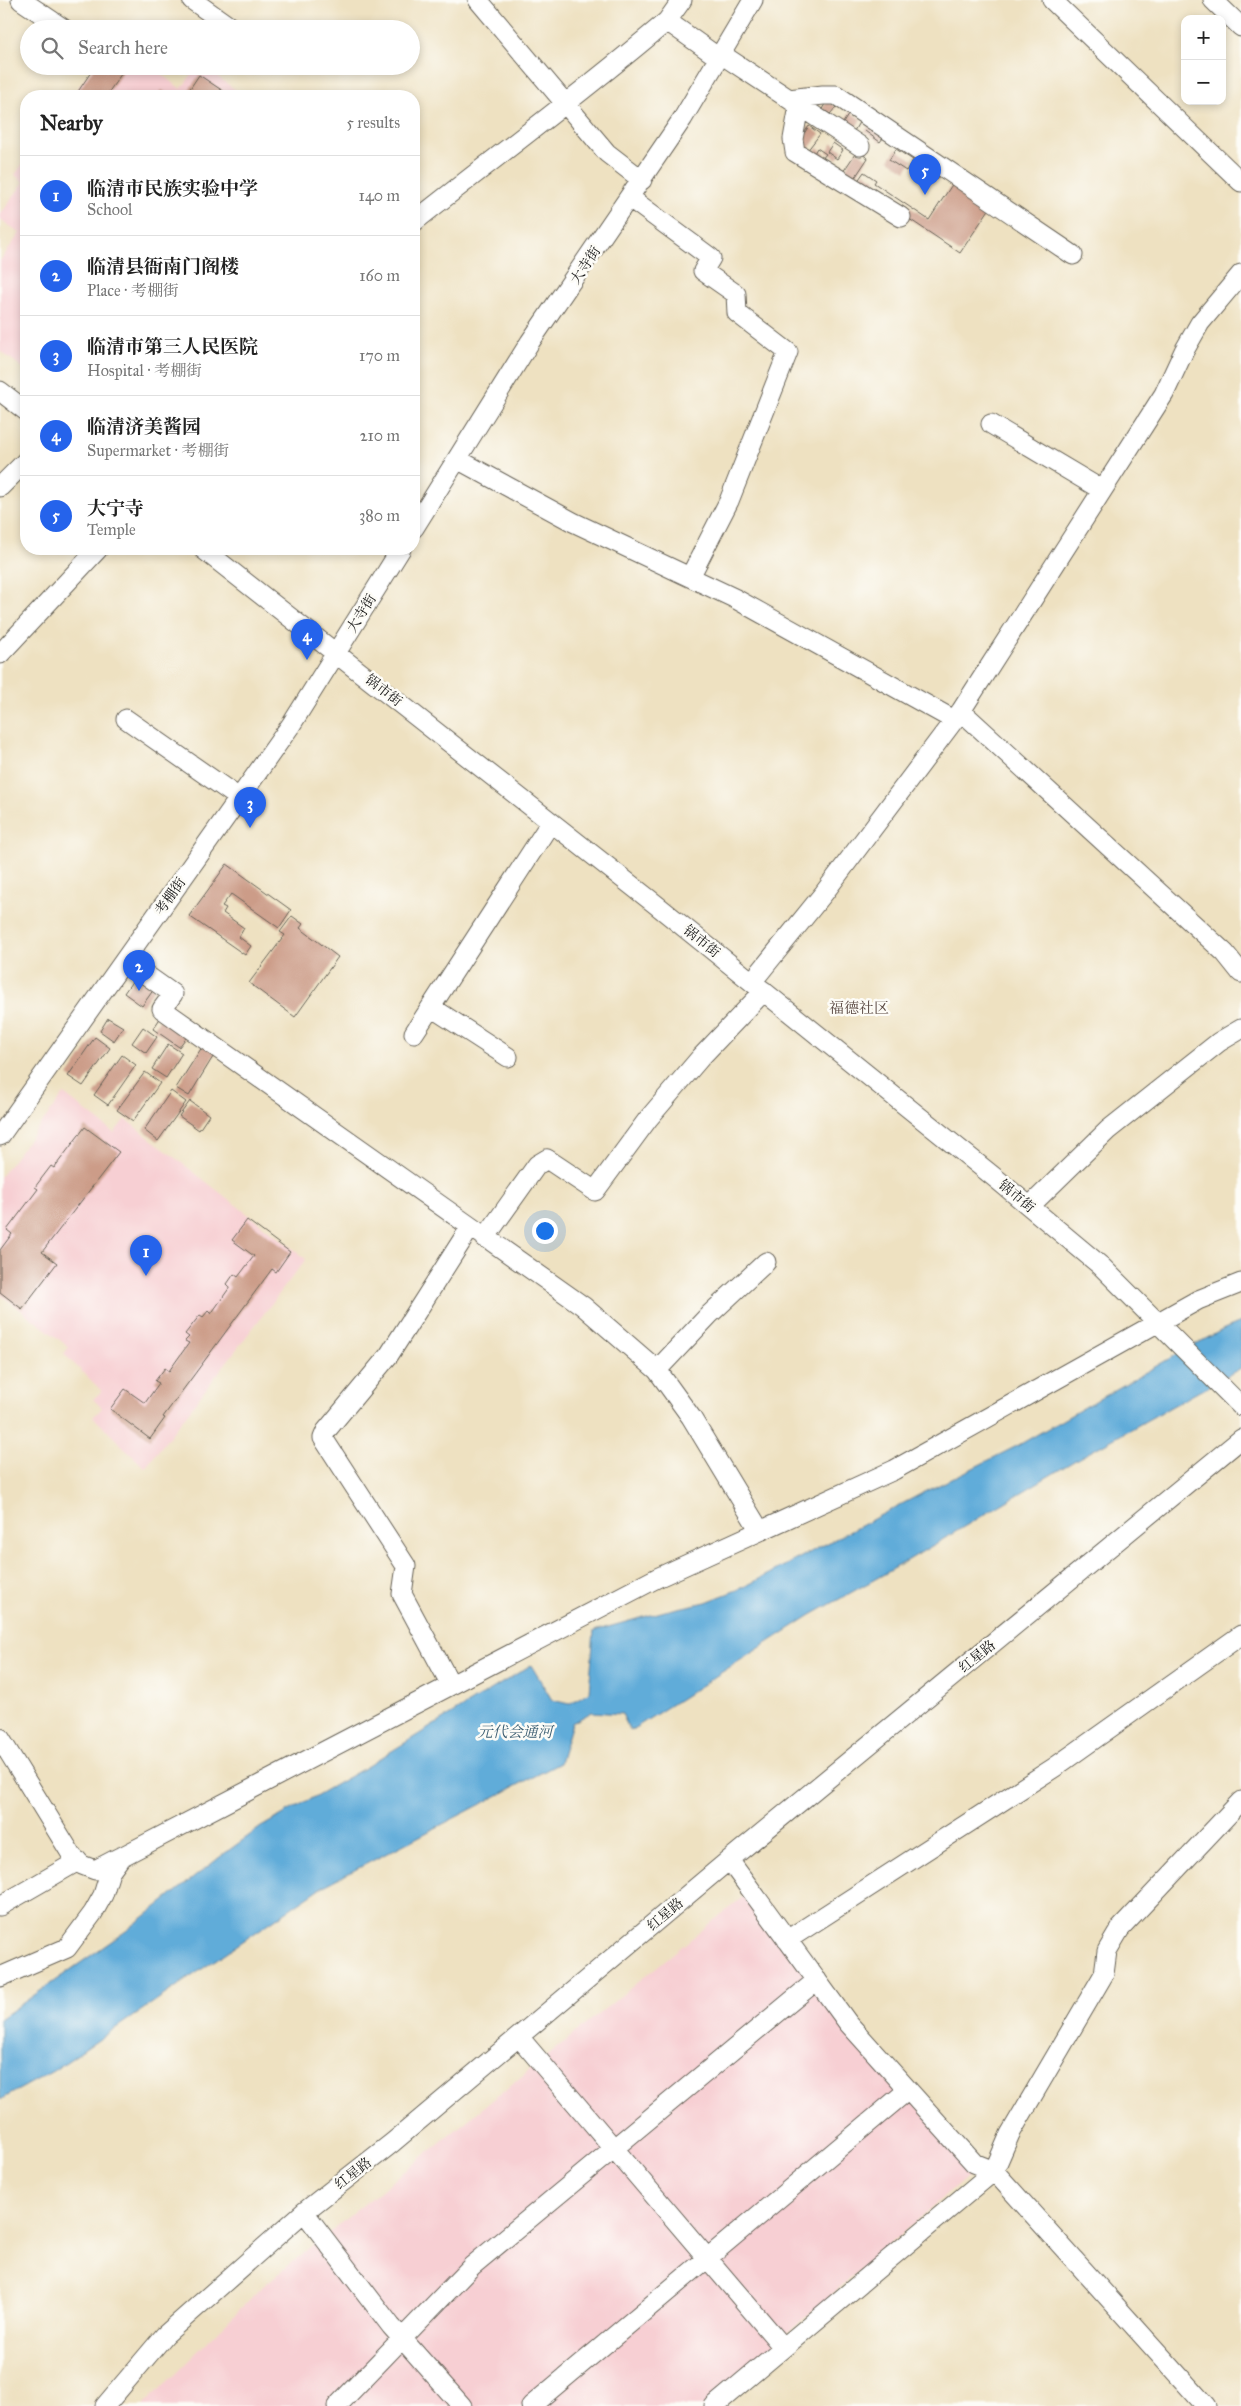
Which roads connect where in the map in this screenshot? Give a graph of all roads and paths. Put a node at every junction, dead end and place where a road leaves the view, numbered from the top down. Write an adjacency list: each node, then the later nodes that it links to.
1 (21, 0): 8 (street)
2 (192, 0): 9 (street)
3 (478, 0): 13 (street)
4 (682, 0): 10 (street)
5 (753, 0): 12 (street, 大寺街)
6 (1052, 0): 17 (street)
7 (1214, 0): 11 (street)
8 (51, 20)
9 (220, 20)
10 (667, 21): 12 (street); 13 (street)
11 (1241, 27)
12 (720, 56): 14 (street); 16 (street, 大寺街)
13 (564, 103): 16 (street); 19 (street)
14 (794, 103): 15 (street); 20 (street); 21 (street)
15 (860, 146)
16 (642, 180): 18 (street, 大寺街)
17 (1241, 182)
18 (630, 198): 26 (street, 大寺街); 34 (street)
19 (420, 217)
20 (901, 217)
21 (1073, 255)
22 (1241, 274): 29 (street)
23 (0, 391): 24 (street)
24 (20, 407)
25 (991, 424): 29 (street)
26 (457, 459): 30 (street, 大寺街); 34 (street)
27 (20, 467): 28 (street)
28 (0, 488)
29 (1102, 490): 37 (street)
30 (420, 518)
31 (92, 555): 36 (street)
32 (211, 555): 35 (street, 锅市街)
33 (397, 555): 35 (street, 大寺街)
34 (690, 577): 37 (street)
35 (336, 652): 39 (street, 考棚街); 40 (street, 锅市街)
36 (0, 654)
37 (957, 716): 42 (street); 43 (street)
38 (126, 719): 39 (street)
39 (239, 798): 41 (street, 考棚街)
40 (551, 822): 43 (street, 锅市街); 44 (street)
41 (125, 960): 48 (street, 考棚街); 50 (street)
42 (1241, 973)
43 (758, 987): 49 (street, 锅市街); 50 (street)
44 (432, 1007): 46 (street); 47 (street)
45 (1241, 1029): 49 (street)
46 (414, 1033)
47 (508, 1057)
48 (0, 1136)
49 (1030, 1206): 53 (street, 锅市街)
50 (478, 1233): 54 (street); 59 (street)
51 (766, 1262): 54 (street)
52 (1241, 1283): 53 (street)
53 (1158, 1322): 55 (street, 锅市街); 57 (street)
54 (657, 1370): 57 (street)
55 (1237, 1396)
56 (1241, 1439): 63 (street, 红星路)
57 (760, 1531): 59 (street)
58 (1241, 1635): 66 (street)
59 (450, 1685): 62 (street)
60 (0, 1738): 64 (street)
61 (1241, 1801): 72 (street)
62 (122, 1857): 64 (street); 67 (street)
63 (729, 1860): 66 (street); 69 (street, 红星路)
64 (78, 1861): 65 (street)
65 (0, 1906)
66 (787, 1940): 68 (street)
67 (0, 1977)
68 (817, 1980): 70 (street); 71 (street)
69 (519, 2037): 71 (street); 73 (street, 红星路)
70 (908, 2090): 72 (street); 74 (street)
71 (614, 2148): 74 (street); 75 (street)
72 (994, 2171): 76 (street); 82 (street)
73 (304, 2212): 75 (street); 77 (street, 红星路)
74 (707, 2258): 76 (street); 80 (street)
75 (402, 2339): 78 (street); 79 (street)
76 (784, 2347): 81 (street)
77 (105, 2406)
78 (337, 2406)
79 (462, 2406)
80 (531, 2406)
81 (714, 2406)
82 (1206, 2406)

